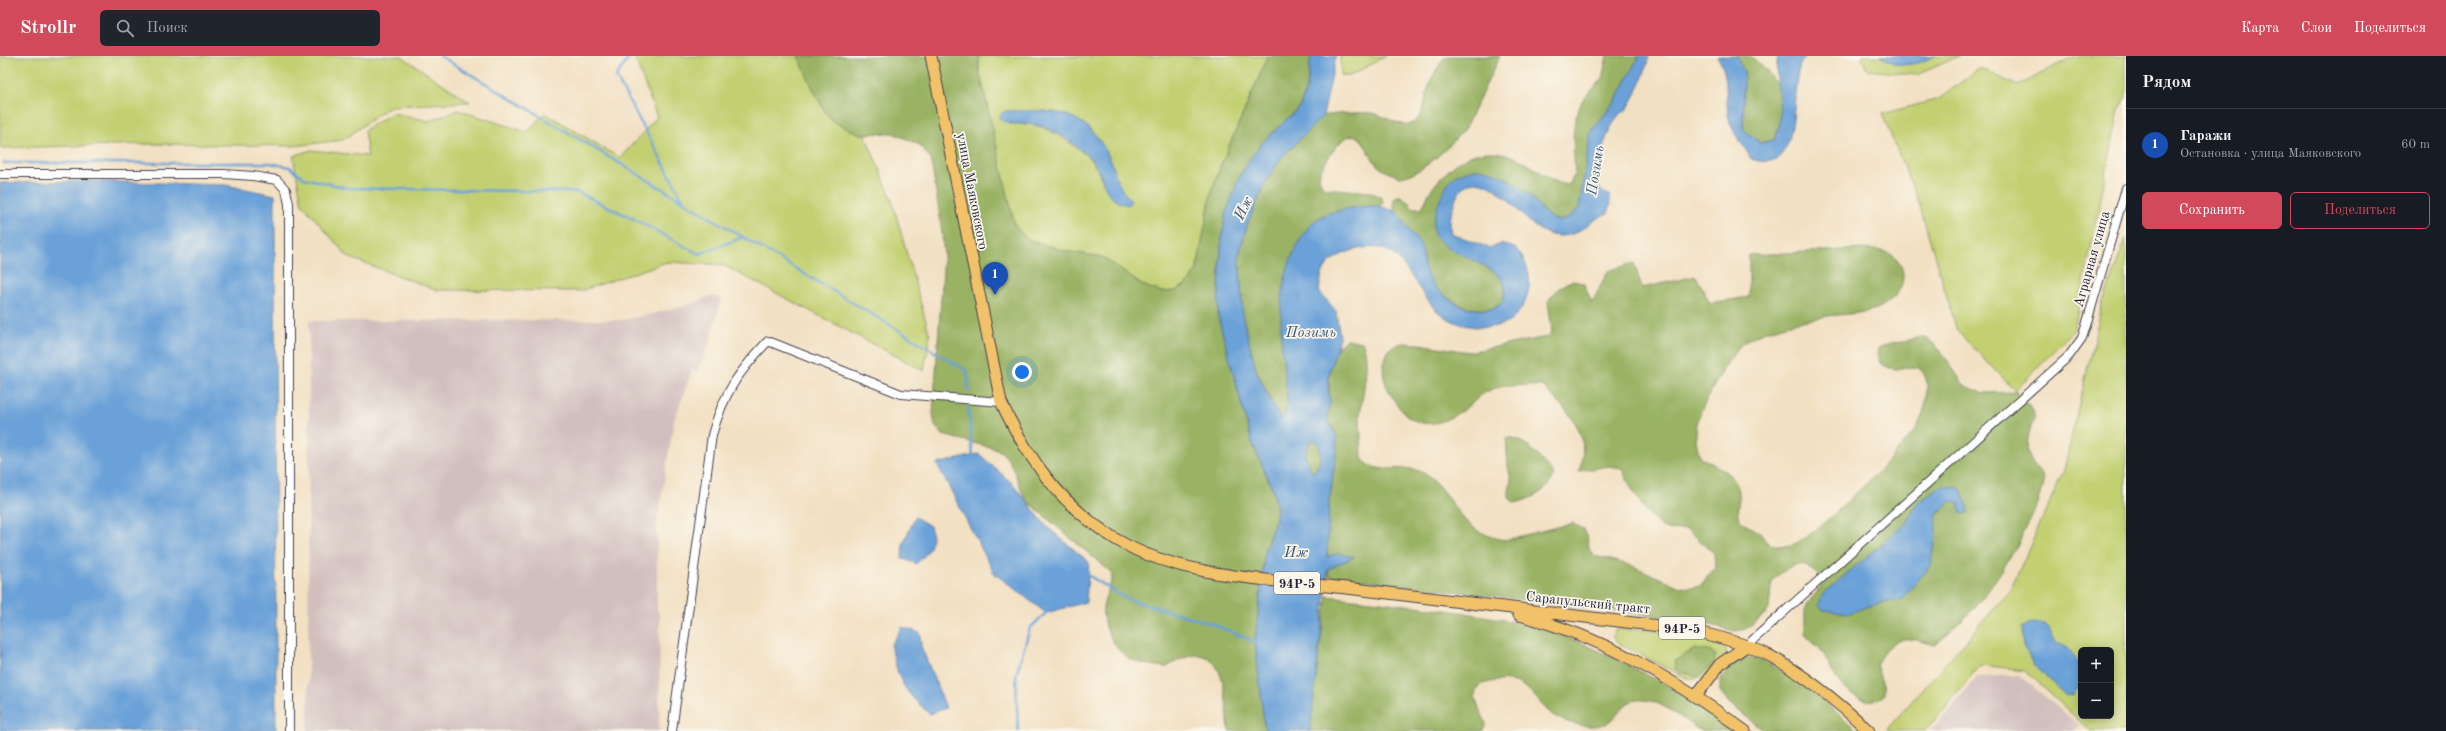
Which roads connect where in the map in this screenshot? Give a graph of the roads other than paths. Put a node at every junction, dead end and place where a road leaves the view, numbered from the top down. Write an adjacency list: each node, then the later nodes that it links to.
1 (931, 56): 4 (main road, улица Маяковского / 94Р-5)
2 (0, 174): 9 (street)
3 (2126, 188): 7 (street, Аграрная улица)
4 (1001, 402): 5 (main road, улица Маяковского / 94Р-5); 10 (street)
5 (1240, 576): 6 (main road, Сарапульский тракт / 94Р-5)
6 (1466, 604): 7 (main road, Сарапульский тракт / 94Р-5); 8 (main road, Сарапульский тракт / 94Р-5)
7 (1745, 647): 8 (main road); 12 (main road, Сарапульский тракт / 94Р-5)
8 (1696, 696): 11 (main road, Сарапульский тракт / 94Р-5)
9 (289, 731)
10 (672, 731)
11 (1745, 731)
12 (1869, 731)

